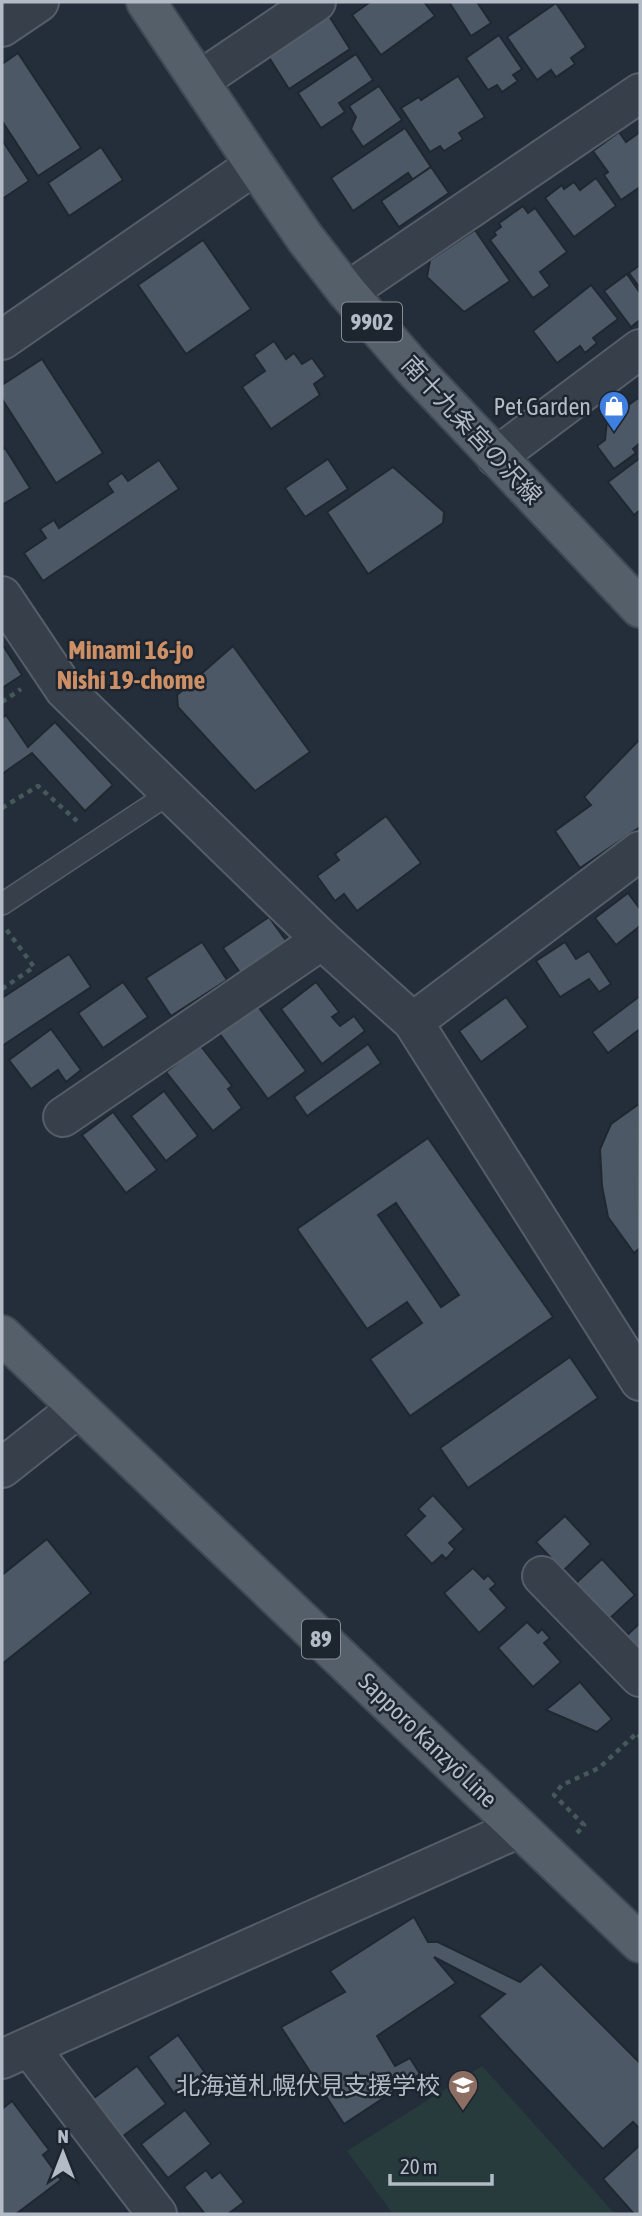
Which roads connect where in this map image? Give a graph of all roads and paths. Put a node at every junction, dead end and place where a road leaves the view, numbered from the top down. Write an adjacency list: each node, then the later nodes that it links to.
1 (39, 2): 4 (street)
2 (146, 2): 5 (main road, 南十九条宮の沢線 / 9902)
3 (316, 2): 5 (street)
4 (2, 27)
5 (199, 81): 7 (main road, 南十九条宮の沢線 / 9902)
6 (640, 93): 8 (street)
7 (255, 165): 8 (main road, 南十九条宮の沢線 / 9902); 9 (street)
8 (347, 292): 11 (main road, 南十九条宮の沢線 / 9902)
9 (2, 340)
10 (640, 349): 11 (street)
11 (496, 457): 13 (main road, 南十九条宮の沢線 / 9902)
12 (2, 596): 14 (street)
13 (640, 608)
14 (170, 793): 18 (lane); 20 (street)
15 (2, 808): 16 (path)
16 (86, 828)
17 (640, 851): 22 (street)
18 (2, 904)
19 (4, 926): 21 (path)
20 (322, 940): 22 (street); 23 (street)
21 (2, 989)
22 (413, 1022): 25 (street)
23 (63, 1117)
24 (2, 1335): 26 (main road, Sapporo Kanzyō Line / 89)
25 (640, 1381)
26 (78, 1408): 27 (street); 32 (main road, Sapporo Kanzyō Line / 89)
27 (2, 1468)
28 (542, 1576): 29 (street)
29 (640, 1677)
30 (640, 1737): 31 (path)
31 (584, 1825)
32 (519, 1828): 33 (main road, Sapporo Kanzyō Line / 89); 34 (street)
33 (640, 1943)
34 (16, 2054): 35 (street)
35 (157, 2214)

